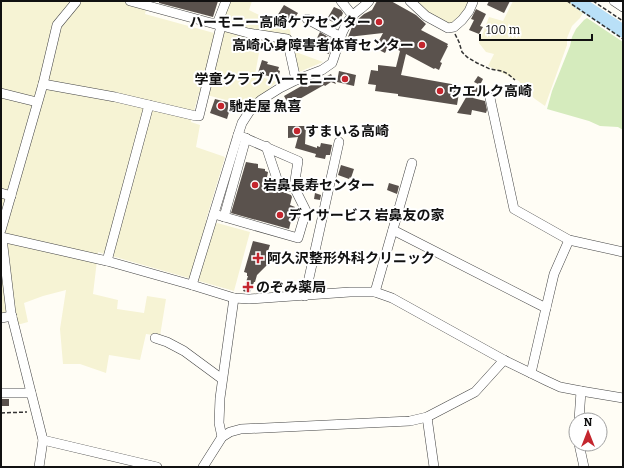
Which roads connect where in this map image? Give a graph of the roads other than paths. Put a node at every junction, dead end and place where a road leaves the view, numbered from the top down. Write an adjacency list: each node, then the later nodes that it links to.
1 (76, 1): 16 (street)
2 (130, 1): 9 (street)
3 (226, 1): 13 (street)
4 (340, 1): 11 (street)
5 (369, 1): 11 (street)
6 (410, 1): 8 (street)
7 (614, 1): 10 (street)
8 (473, 2)
9 (152, 4): 13 (street)
10 (623, 7)
11 (352, 16): 14 (street)
12 (307, 19): 14 (street)
13 (219, 25): 15 (street); 20 (street)
14 (341, 37): 15 (street)
15 (296, 80): 21 (street)
16 (43, 84): 19 (street); 20 (street)
17 (1, 93): 19 (street)
18 (490, 98): 32 (street)
19 (37, 102): 27 (street)
20 (149, 104): 34 (street)
21 (242, 136): 23 (street); 28 (street); 29 (street)
22 (339, 142): 37 (street)
23 (266, 146): 25 (street); 25 (street)
24 (412, 163): 30 (street)
25 (294, 187): 29 (street)
26 (1, 194): 27 (street)
27 (11, 196): 31 (street)
28 (214, 214): 29 (street); 35 (street)
29 (224, 217)
30 (393, 230): 36 (street); 39 (street)
31 (1, 235): 34 (street); 40 (street)
32 (569, 240): 33 (street); 39 (street)
33 (623, 252)
34 (107, 261): 35 (street)
35 (192, 285): 38 (street)
36 (375, 292): 37 (street); 43 (street)
37 (305, 296): 38 (street)
38 (234, 298): 45 (street)
39 (546, 308): 44 (street)
40 (12, 316): 41 (street); 48 (street)
41 (1, 318)
42 (155, 338): 45 (street)
43 (504, 360): 44 (street); 51 (street)
44 (531, 373): 46 (street)
45 (222, 379): 52 (street)
46 (581, 391): 49 (street); 50 (street)
47 (1, 393): 48 (street)
48 (31, 393): 53 (street)
49 (623, 398)
50 (580, 412)
51 (427, 417): 52 (street); 58 (street)
52 (222, 437): 57 (street)
53 (42, 440): 55 (street); 56 (street)
54 (581, 452): 59 (street)
55 (39, 467)
56 (154, 467)
57 (203, 467)
58 (434, 467)
59 (584, 467)

